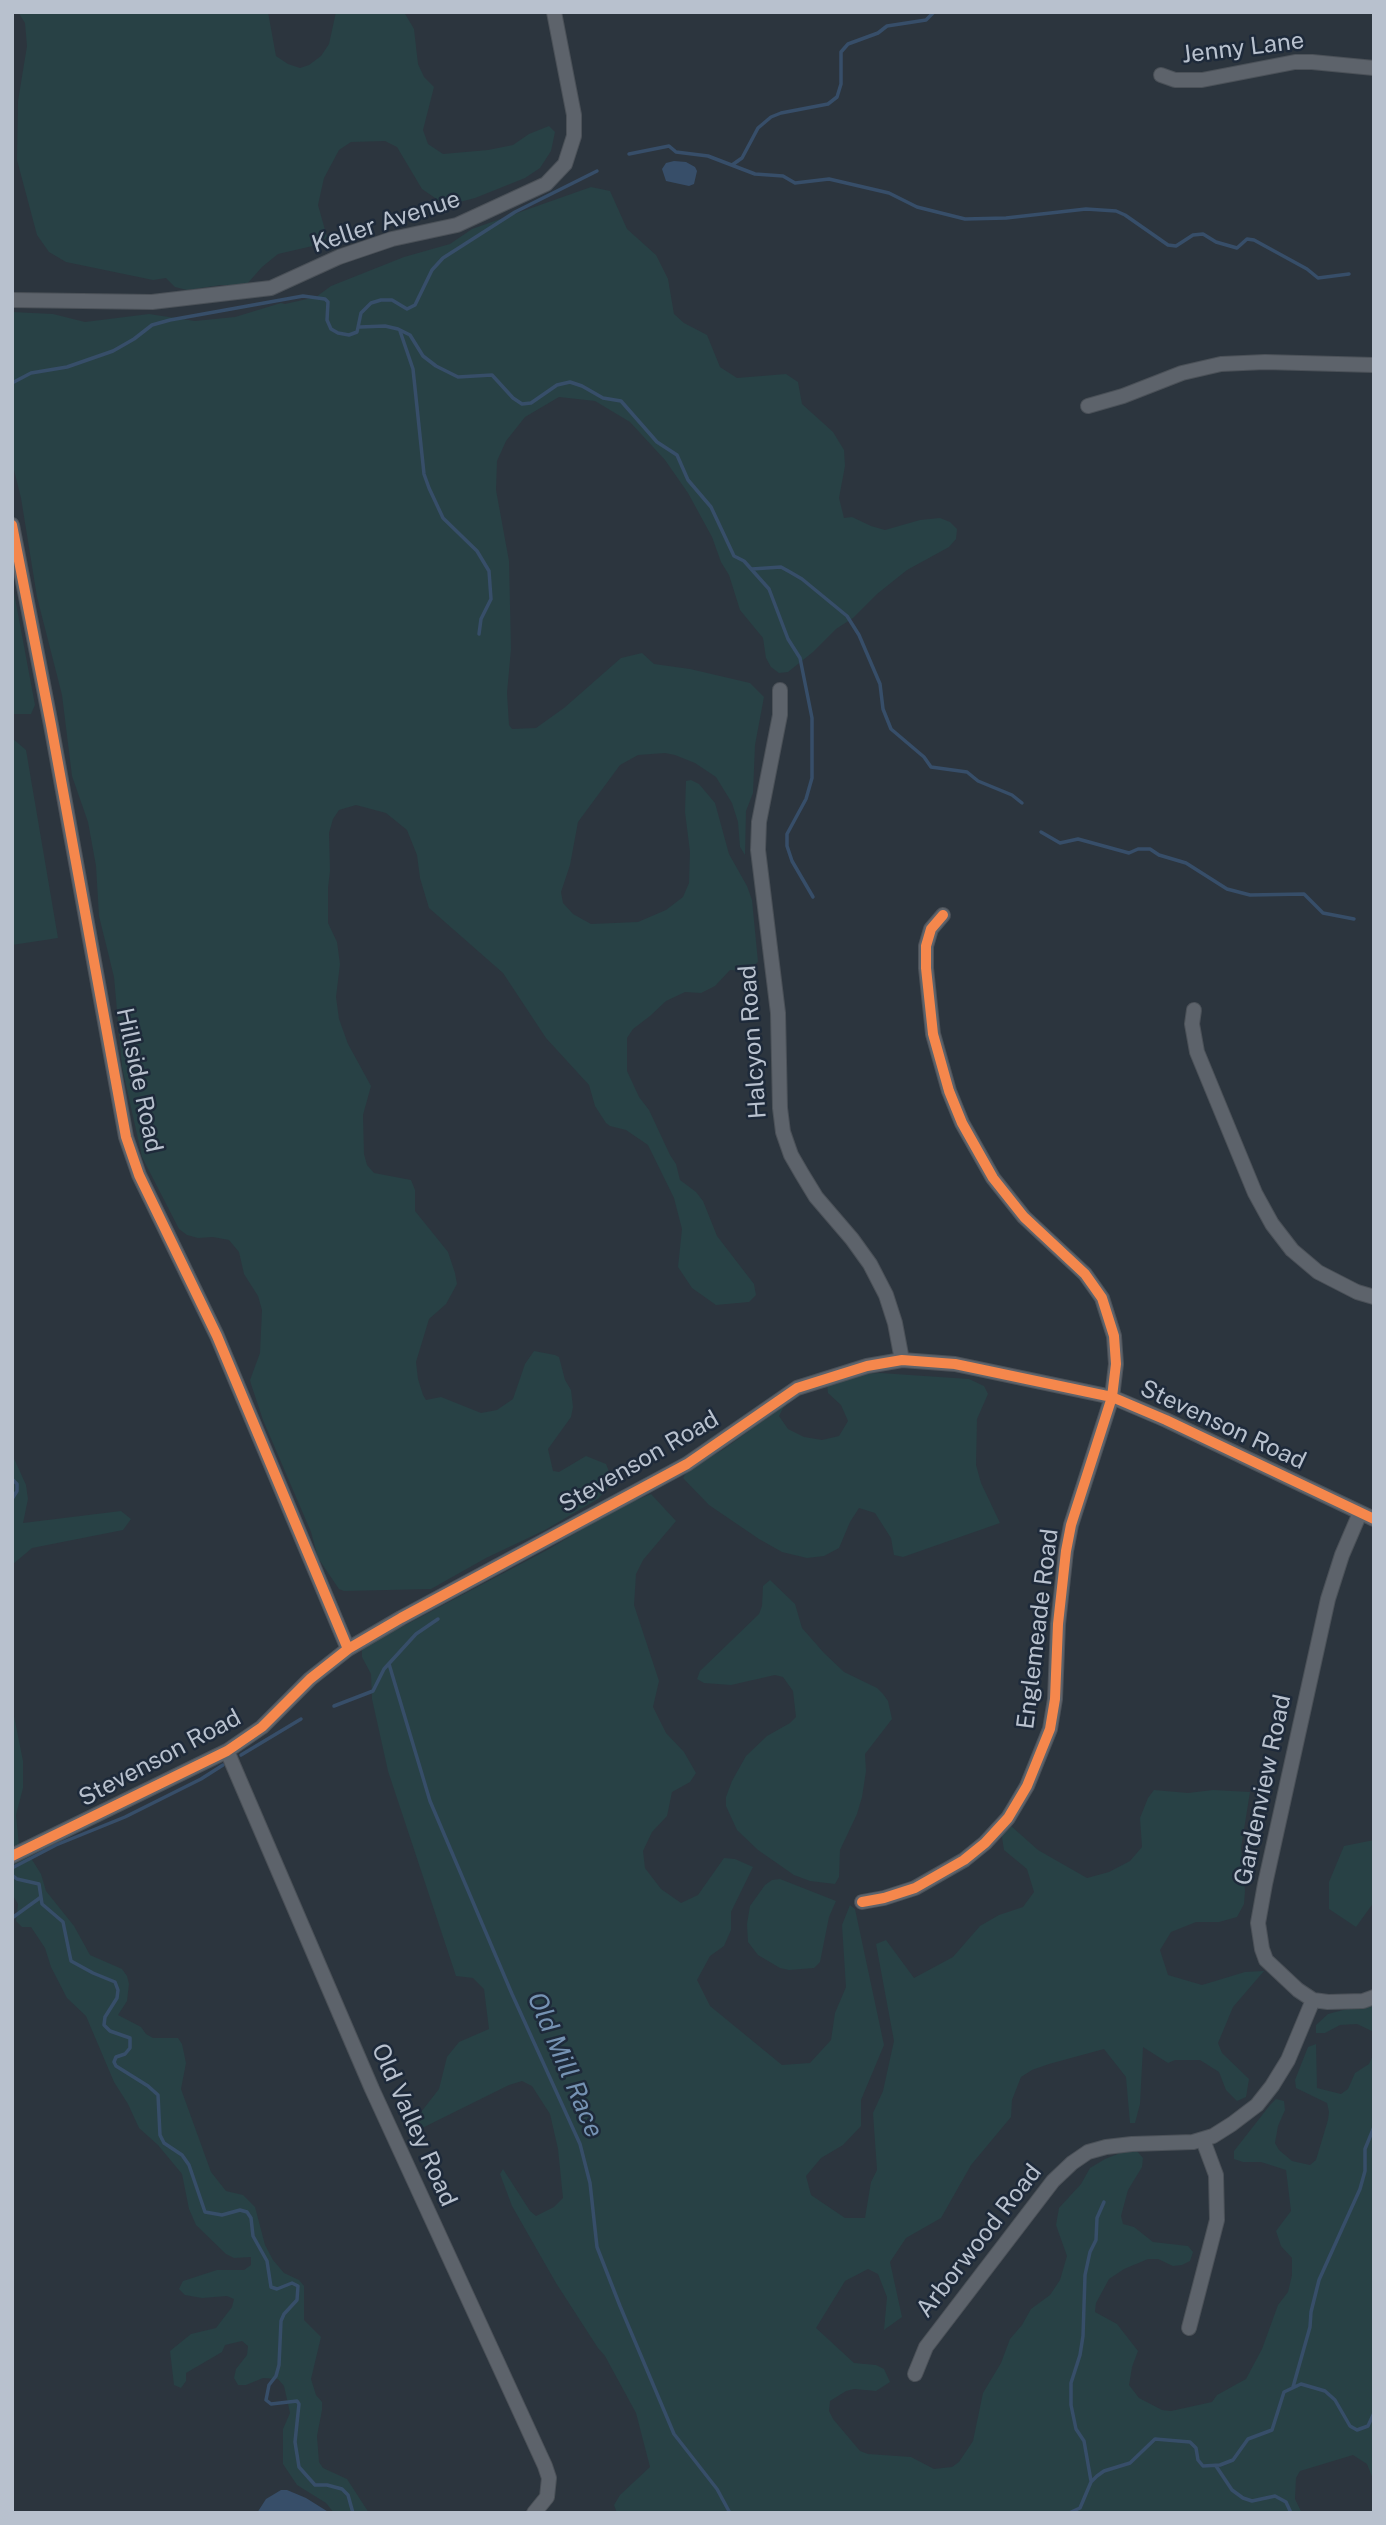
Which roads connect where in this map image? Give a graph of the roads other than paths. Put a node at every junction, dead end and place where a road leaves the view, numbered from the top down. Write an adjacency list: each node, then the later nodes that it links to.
1 (554, 12): 4 (street, Keller Avenue)
2 (1374, 68): 3 (street, Jenny Lane)
3 (1161, 75)
4 (12, 300)
5 (1374, 365): 6 (street)
6 (1088, 407)
7 (12, 525): 16 (street, Hillside Road)
8 (780, 690): 12 (street, Halcyon Road)
9 (943, 915): 13 (street, Englemeade Road)
10 (1194, 1010): 11 (street)
11 (1374, 1297)
12 (902, 1360): 13 (street, Stevenson Road); 16 (street, Stevenson Road)
13 (1112, 1397): 14 (street, Stevenson Road); 19 (street, Englemeade Road)
14 (1360, 1513): 15 (street, Stevenson Road); 21 (street, Gardenview Road)
15 (1374, 1519)
16 (348, 1649): 17 (street, Stevenson Road)
17 (227, 1751): 18 (street, Stevenson Road); 25 (street, Old Valley Road)
18 (12, 1856)
19 (862, 1902)
20 (1374, 1997): 21 (street)
21 (1313, 2000): 22 (street, Arborwood Road)
22 (1203, 2140): 23 (street); 24 (street, Arborwood Road)
23 (1189, 2328)
24 (915, 2374)
25 (534, 2513)

